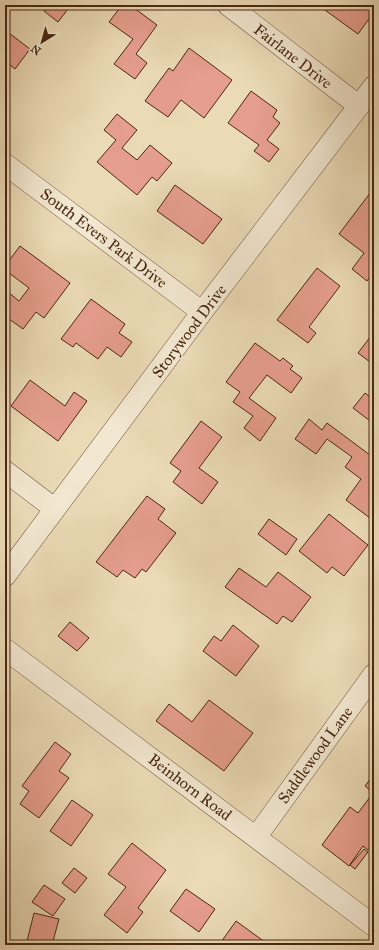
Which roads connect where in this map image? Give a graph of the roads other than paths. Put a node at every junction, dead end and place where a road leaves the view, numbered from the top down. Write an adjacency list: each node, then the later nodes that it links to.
1 (228, 5): 3 (street, Fairlane Drive)
2 (374, 86): 3 (street, Storywood Drive)
3 (359, 106): 5 (street, Storywood Drive)
4 (5, 164): 5 (street, South Evers Park Drive)
5 (202, 312): 7 (street, Storywood Drive)
6 (5, 471): 7 (street)
7 (55, 509): 8 (street, Storywood Drive)
8 (5, 576)
9 (5, 649): 11 (street, Beinhorn Road)
10 (374, 674): 11 (street, Saddlewood Lane)
11 (256, 837): 12 (street, Beinhorn Road)
12 (374, 926)

